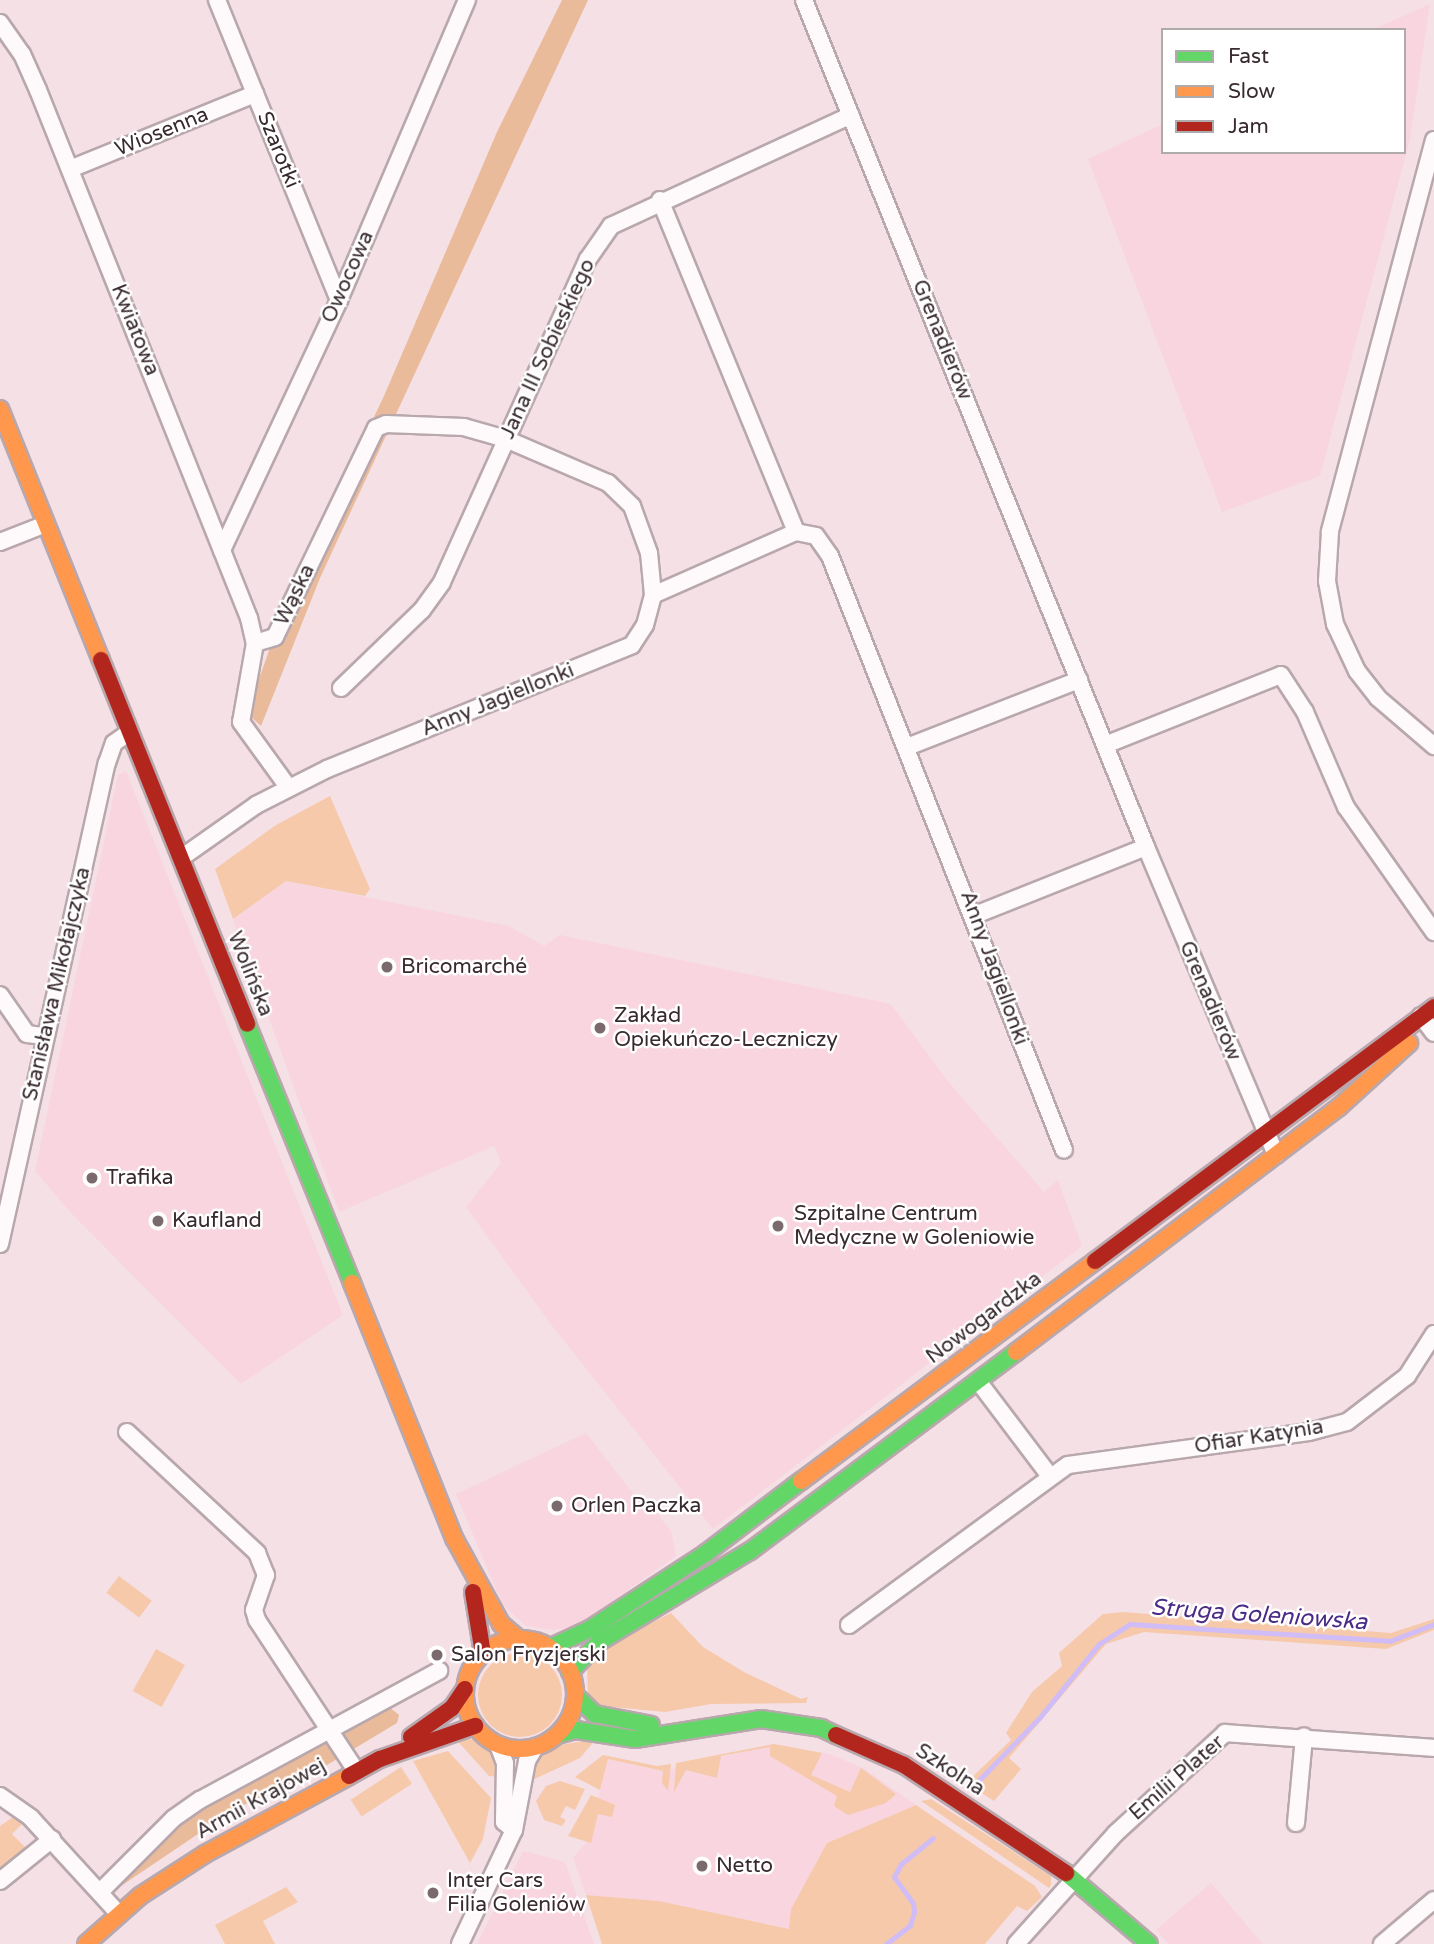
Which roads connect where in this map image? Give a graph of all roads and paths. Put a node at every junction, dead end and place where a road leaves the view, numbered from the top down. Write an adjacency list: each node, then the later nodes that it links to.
1 (218, 0): 5 (street, Szarotki)
2 (467, 0): 10 (street, Owocowa)
3 (808, 1): 6 (street, Grenadierów)
4 (0, 23): 8 (street, Kwiatowa)
5 (255, 94): 8 (street, Wiosenna); 10 (street, Szarotki)
6 (851, 115): 9 (street, Jana III Sobieskiego); 19 (street, Grenadierów)
7 (1434, 140): 23 (street)
8 (70, 169): 16 (street, Kwiatowa)
9 (660, 200): 12 (street, Jana III Sobieskiego); 14 (street)
10 (339, 300): 16 (street, Owocowa)
11 (0, 409): 13 (street, Wolińska)
12 (506, 439): 17 (street); 18 (street, Wąska); 20 (street, Jana III Sobieskiego)
13 (46, 524): 15 (street); 21 (street, Wolińska)
14 (796, 532): 17 (street); 24 (street, Anny Jagiellonki)
15 (0, 541)
16 (222, 550): 18 (street, Kwiatowa)
17 (653, 595): 25 (street, Anny Jagiellonki)
18 (255, 643): 25 (street, Wąska)
19 (1079, 680): 22 (street, Grenadierów); 24 (street)
20 (341, 688)
21 (130, 732): 27 (street, Wolińska); 32 (street, Stanisława Mikołajczyka)
22 (1105, 745): 26 (street, Grenadierów); 29 (street)
23 (1434, 746)
24 (907, 747): 28 (street, Anny Jagiellonki)
25 (288, 787): 27 (street, Anny Jagiellonki)
26 (1146, 847): 28 (street); 33 (street, Grenadierów)
27 (181, 858): 41 (street, Wolińska)
28 (975, 915): 34 (street, Anny Jagiellonki)
29 (1434, 932)
30 (0, 995): 32 (street)
31 (1430, 1021): 33 (street, Nowogardzka); 35 (street, Nowogardzka)
32 (44, 1036): 36 (street, Stanisława Mikołajczyka)
33 (1265, 1133): 35 (street, Grenadierów); 44 (street, Nowogardzka)
34 (1064, 1150)
35 (1276, 1155): 38 (street, Nowogardzka)
36 (0, 1244)
37 (1434, 1334): 40 (street, Ofiar Katynia)
38 (978, 1381): 40 (street); 47 (street, Nowogardzka)
39 (127, 1432): 52 (street)
40 (1049, 1475): 42 (street, Ofiar Katynia)
41 (462, 1555): 43 (street, Wolińska); 45 (street, Wolińska)
42 (849, 1625)
43 (520, 1640): 44 (street); 45 (street)
44 (549, 1648): 47 (street)
45 (483, 1654): 48 (street)
46 (439, 1671): 52 (street)
47 (570, 1672): 49 (street)
48 (465, 1689): 50 (street); 58 (street)
49 (575, 1695): 51 (street, Szkolna); 53 (street)
50 (475, 1726): 55 (street); 58 (street, Armii Krajowej)
51 (693, 1727): 53 (street, Szkolna); 64 (street, Szkolna)
52 (330, 1729): 59 (street); 66 (street)
53 (557, 1735): 56 (street)
54 (1304, 1736): 57 (street, Emilii Plater); 61 (street); 64 (street, Emilii Plater)
55 (498, 1745): 56 (street); 62 (street)
56 (535, 1747): 62 (street)
57 (1434, 1748)
58 (380, 1759): 59 (street, Armii Krajowej)
59 (356, 1772): 68 (street, Armii Krajowej)
60 (0, 1796): 63 (street)
61 (1296, 1823)
62 (514, 1830): 70 (street)
63 (52, 1839): 65 (street); 66 (street)
64 (1074, 1878): 71 (street, Emilii Plater); 72 (street, Szkolna)
65 (0, 1881)
66 (101, 1891): 68 (street)
67 (1434, 1900): 73 (street)
68 (118, 1913): 69 (street, Armii Krajowej)
69 (86, 1944)
70 (460, 1944)
71 (1016, 1944)
72 (1149, 1944)
73 (1382, 1944)

